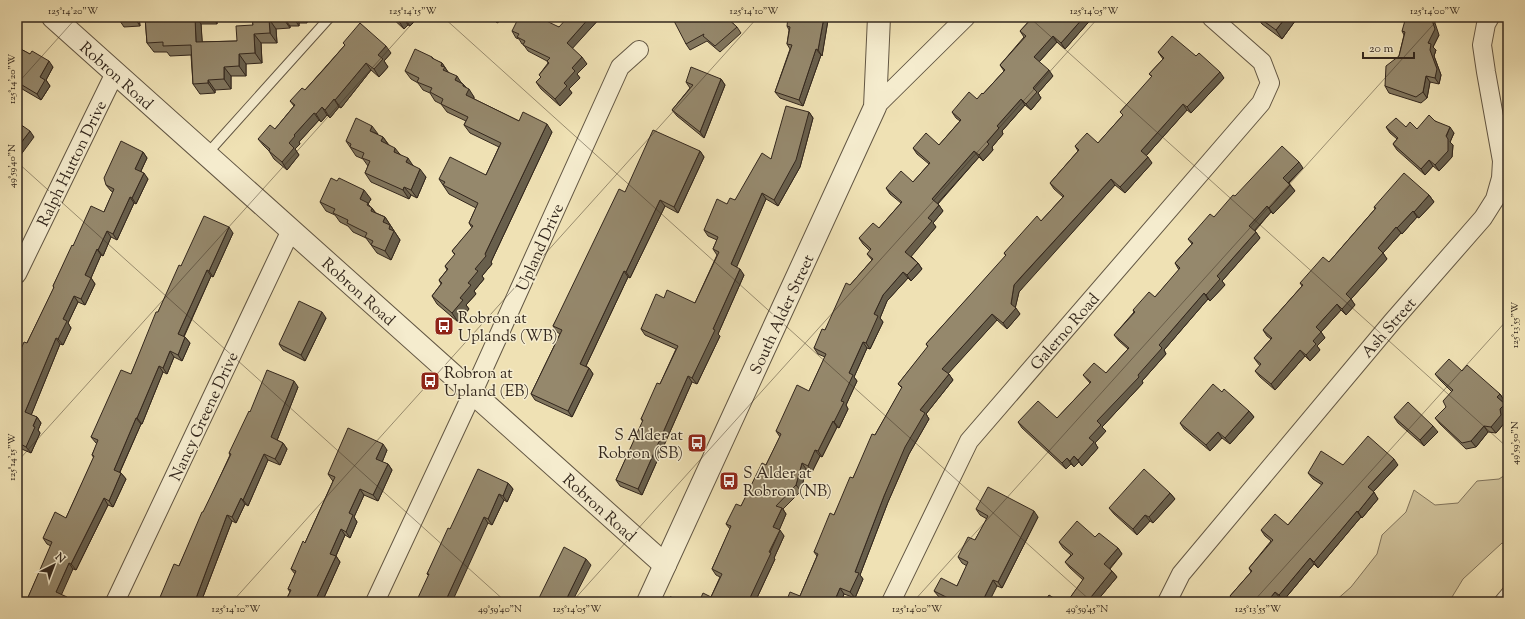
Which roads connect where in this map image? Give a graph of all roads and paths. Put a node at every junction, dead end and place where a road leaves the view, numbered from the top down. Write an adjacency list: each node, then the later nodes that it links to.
1 (53, 17): 8 (street, Robron Road)
2 (330, 17): 10 (lane)
3 (880, 17): 9 (street, South Alder Street)
4 (966, 17): 9 (street)
5 (1211, 17): 20 (street, Galerno Road)
6 (1490, 17): 11 (street, Ash Street)
7 (639, 50): 14 (street, Upland Drive)
8 (114, 73): 10 (street, Robron Road); 13 (street, Ralph Hutton Drive)
9 (876, 107): 15 (street, South Alder Street)
10 (206, 155): 12 (street, Robron Road)
11 (1505, 160): 21 (street, Ash Street)
12 (291, 230): 14 (street, Robron Road); 17 (street, Nancy Greene Drive)
13 (17, 274)
14 (473, 392): 15 (street, Robron Road); 18 (street, Upland Drive)
15 (665, 565): 19 (street, South Alder Street)
16 (1508, 590): 22 (lane)
17 (115, 602)
18 (375, 602)
19 (648, 602)
20 (891, 602)
21 (1167, 602)
22 (1498, 602)

